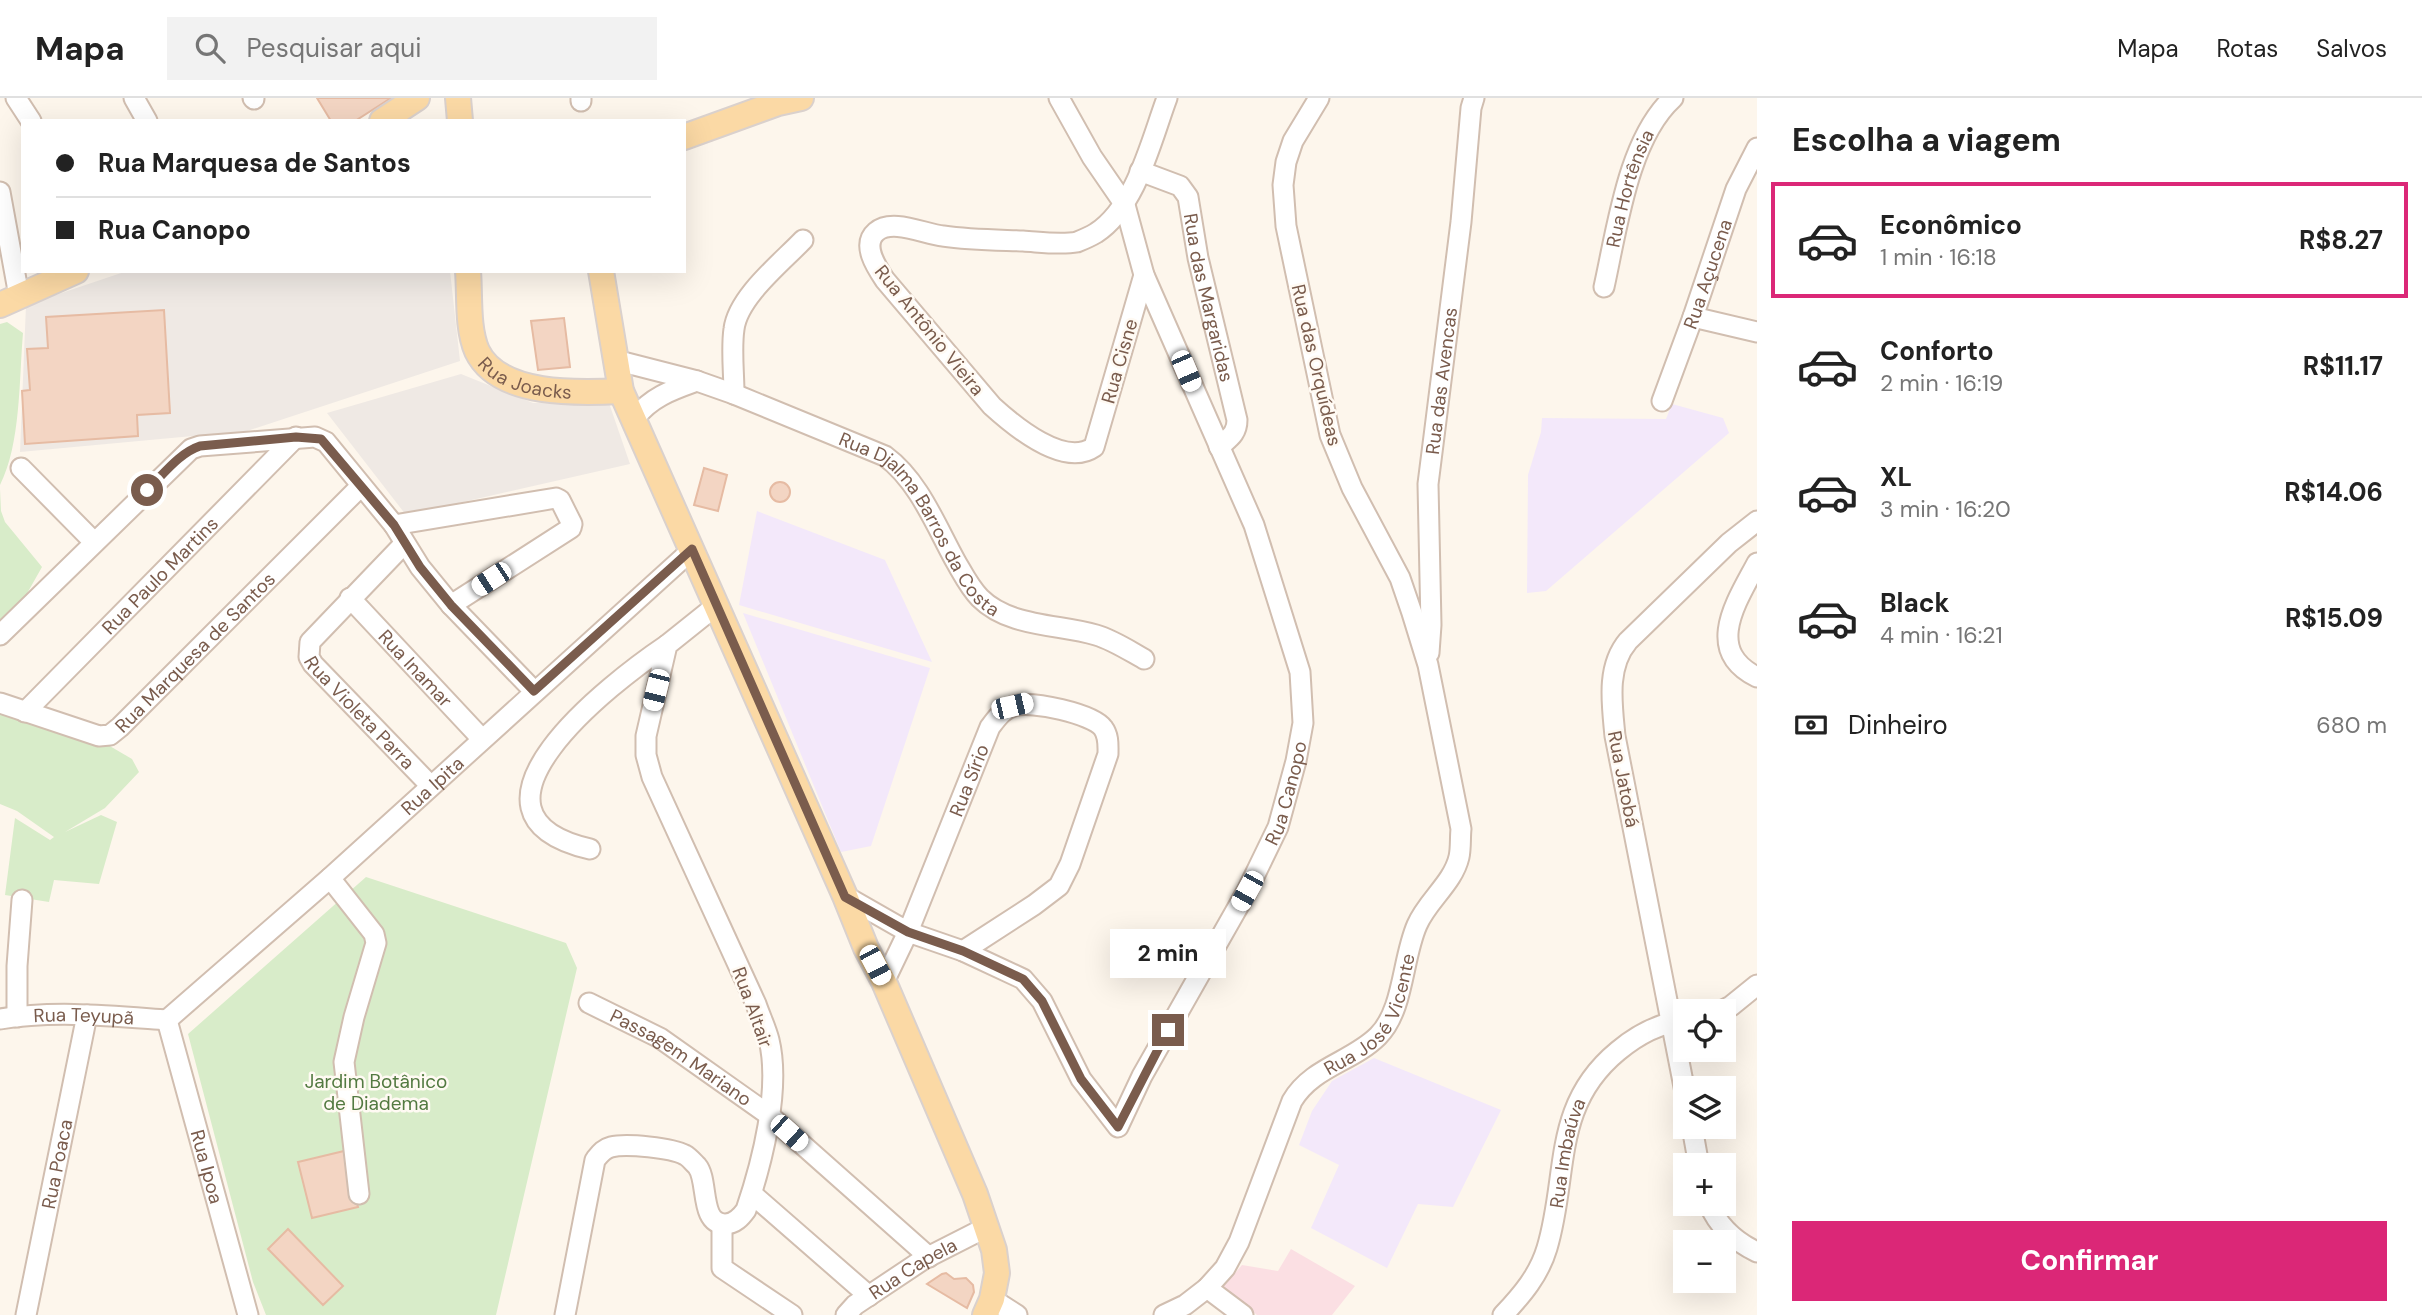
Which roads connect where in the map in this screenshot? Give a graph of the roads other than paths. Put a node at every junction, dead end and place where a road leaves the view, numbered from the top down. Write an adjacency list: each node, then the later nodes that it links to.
1 (16, 98): 11 (street)
2 (134, 98): 12 (street)
3 (417, 98): 13 (main road)
4 (458, 98): 14 (main road)
5 (801, 98): 15 (main road)
6 (1059, 98): 19 (street, Rua Canopo)
7 (1167, 98): 17 (street)
8 (1319, 98): 52 (street, Rua das Orquídeas)
9 (1475, 98): 52 (street, Rua das Avencas)
10 (1673, 98): 25 (street, Rua Hortênsia)
11 (30, 119)
12 (147, 119)
13 (385, 119)
14 (460, 119)
15 (686, 136)
16 (1757, 148): 27 (street, Rua Açucena)
17 (1140, 171): 19 (street); 37 (street, Rua das Margaridas)
18 (0, 192): 26 (street)
19 (1125, 205): 24 (street, Rua Canopo); 36 (street, Rua Antônio Vieira)
20 (803, 240): 32 (street)
21 (72, 273): 26 (main road)
22 (468, 273): 31 (main road, Rua Joacks)
23 (601, 273): 29 (main road)
24 (1144, 275): 36 (street, Rua Cisne); 37 (street, Rua Canopo)
25 (1604, 288)
26 (10, 301)
27 (1693, 317): 28 (street); 33 (street, Rua Açucena)
28 (1757, 332)
29 (615, 360): 30 (street, Rua Djalma Barros da Costa); 31 (main road)
30 (696, 381): 32 (street, Rua Djalma Barros da Costa); 34 (street)
31 (621, 391): 34 (main road)
32 (733, 394): 51 (street, Rua Djalma Barros da Costa)
33 (1662, 401)
34 (635, 418): 44 (main road)
35 (296, 437): 39 (street); 42 (street); 56 (street, Rua Paulo Martins)
36 (1094, 447)
37 (1219, 447): 64 (street, Rua Canopo)
38 (21, 468): 42 (street)
39 (362, 486): 41 (street); 56 (street, Rua Marquesa de Santos)
40 (1757, 521): 67 (street, Rua Jatobá)
41 (394, 525): 43 (street); 47 (street)
42 (94, 542): 49 (street)
43 (404, 544): 46 (street, Rua Violeta Parra); 47 (street)
44 (692, 549): 48 (main road); 54 (street, Rua Ipita)
45 (1757, 564): 53 (street)
46 (350, 598): 57 (street, Rua Inamar); 58 (street, Rua Violeta Parra)
47 (451, 605): 54 (street)
48 (717, 606): 50 (street); 61 (main road)
49 (0, 635)
50 (667, 645): 59 (street); 74 (street, Rua Altair)
51 (1144, 659)
52 (1428, 665): 82 (street, Rua José Vicente)
53 (1757, 677)
54 (534, 691): 57 (street, Rua Ipita)
55 (0, 703): 56 (street, Rua Marquesa de Santos)
56 (25, 712)
57 (482, 739): 58 (street, Rua Ipita)
58 (430, 785): 60 (street, Rua Ipita)
59 (590, 849)
60 (330, 878): 72 (street, Rua Ipita); 75 (street)
61 (845, 897): 63 (street, Rua Canopo); 65 (main road)
62 (22, 900): 71 (street)
63 (908, 932): 64 (street, Rua Canopo); 64 (street, Rua Sírio); 65 (street, Rua Sírio)
64 (963, 951)
65 (884, 982): 79 (main road)
66 (1757, 985): 68 (street)
67 (1673, 999)
68 (1736, 1002)
69 (589, 1003): 74 (street, Passagem Mariano)
70 (87, 1015): 71 (street, Rua Teyupã); 72 (street, Rua Teyupã); 85 (street, Rua Poaca)
71 (9, 1018)
72 (167, 1020): 86 (street, Rua Ipoa)
73 (1673, 1023): 93 (street, Rua Imbaúva)
74 (769, 1115): 76 (street, Rua Altair); 81 (street, Passagem Mariano)
75 (359, 1194)
76 (752, 1194): 78 (street, Rua Altair); 83 (street)
77 (1717, 1216): 80 (street)
78 (722, 1225): 87 (street); 88 (street)
79 (985, 1228): 81 (street, Rua Capela); 84 (main road)
80 (1757, 1252)
81 (929, 1257): 83 (street, Rua Capela)
82 (1208, 1288): 91 (street, Rua José Vicente); 92 (street)
83 (869, 1296): 89 (street, Rua Capela)
84 (989, 1307): 90 (street)
85 (26, 1315)
86 (248, 1315)
87 (565, 1315)
88 (792, 1315)
89 (846, 1315)
90 (1017, 1315)
91 (1164, 1315)
92 (1243, 1315)
93 (1503, 1315)

